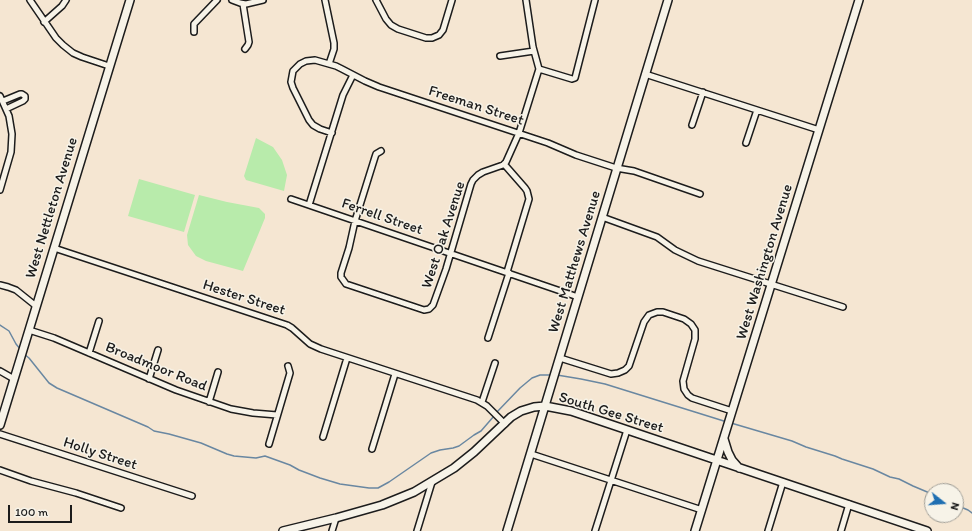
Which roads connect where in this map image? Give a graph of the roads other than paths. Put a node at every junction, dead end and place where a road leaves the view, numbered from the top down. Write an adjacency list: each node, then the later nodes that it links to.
1 (30, 0): 15 (street)
2 (66, 0): 15 (street)
3 (130, 0): 21 (main road, West Nettleton Avenue)
4 (217, 0): 16 (street)
5 (232, 0): 14 (street)
6 (263, 0): 14 (street)
7 (325, 0): 20 (street)
8 (376, 0): 9 (street)
9 (452, 0)
10 (526, 0): 18 (street)
11 (595, 0): 22 (street)
12 (668, 0): 23 (main road, West Matthews Avenue)
13 (859, 0): 31 (main road, West Washington Avenue)
14 (243, 4): 17 (street)
15 (44, 22): 21 (street)
16 (194, 32)
17 (245, 49)
18 (534, 51): 19 (street); 22 (street)
19 (500, 56)
20 (329, 64): 24 (street, Freeman Street); 32 (street, Freeman Street)
21 (109, 66): 44 (main road, West Nettleton Avenue)
22 (539, 68): 33 (street)
23 (645, 74): 25 (street); 37 (main road, West Matthews Avenue)
24 (353, 75): 32 (street); 33 (street, Freeman Street)
25 (703, 92): 29 (street); 30 (street)
26 (0, 96): 27 (street)
27 (3, 101): 28 (street); 28 (street)
28 (6, 109): 38 (street)
29 (757, 110): 31 (street); 34 (street)
30 (692, 126)
31 (819, 130): 47 (main road, West Washington Avenue)
32 (332, 132): 41 (street)
33 (519, 134): 36 (street); 37 (street, Freeman Street)
34 (746, 143)
35 (381, 151): 43 (street)
36 (504, 164): 45 (street, West Oak Avenue); 46 (street)
37 (616, 168): 39 (street, Freeman Street); 42 (main road, West Matthews Avenue)
38 (0, 190)
39 (700, 194)
40 (291, 199): 41 (street, Ferrell Street)
41 (309, 205): 43 (street, Ferrell Street)
42 (602, 217): 47 (street); 49 (main road, West Matthews Avenue)
43 (355, 221): 45 (street, Ferrell Street); 45 (street, West Oak Avenue)
44 (54, 248): 50 (main road, West Nettleton Avenue); 57 (street, Hester Street)
45 (450, 253): 46 (street, Ferrell Street)
46 (508, 273): 49 (street, Ferrell Street); 54 (street)
47 (771, 284): 51 (street); 69 (main road, West Washington Avenue)
48 (0, 285): 50 (street)
49 (578, 297): 58 (main road, West Matthews Avenue)
50 (36, 306): 53 (main road, West Nettleton Avenue)
51 (843, 307)
52 (99, 321): 56 (street)
53 (29, 330): 56 (street, Broadmoor Road); 64 (main road, West Nettleton Avenue)
54 (488, 338)
55 (158, 350): 65 (street)
56 (89, 353): 65 (street, Broadmoor Road)
57 (347, 358): 63 (street, Hester Street); 76 (street)
58 (560, 358): 68 (main road, West Matthews Avenue); 69 (street)
59 (495, 363): 67 (street)
60 (288, 366): 70 (street)
61 (0, 371): 64 (street)
62 (218, 372): 66 (street)
63 (395, 374): 67 (street, Hester Street); 78 (street)
64 (14, 379): 72 (main road, West Nettleton Avenue)
65 (149, 379): 66 (street, Broadmoor Road)
66 (209, 402): 70 (street, Broadmoor Road)
67 (482, 402): 71 (street, Hester Street)
68 (545, 406): 71 (main road, South Gee Street); 73 (main road, South Gee Street); 79 (main road, West Matthews Avenue)
69 (732, 413): 75 (main road, West Washington Avenue)
70 (277, 415): 77 (street)
71 (502, 421): 84 (main road, South Gee Street)
72 (0, 424)
73 (627, 430): 80 (main road, South Gee Street); 83 (street)
74 (0, 434): 86 (street, Holly Street)
75 (725, 435): 80 (main road, West Washington Avenue); 81 (main road)
76 (323, 437)
77 (269, 444)
78 (372, 449)
79 (531, 454): 83 (street); 95 (main road, West Matthews Avenue)
80 (717, 460): 81 (main road, South Gee Street); 89 (main road, West Washington Avenue)
81 (740, 468): 85 (main road, South Gee Street)
82 (0, 470): 88 (street)
83 (611, 480): 89 (street); 96 (street)
84 (432, 482): 90 (main road, South Gee Street); 94 (street)
85 (782, 482): 87 (main road, South Gee Street); 98 (street)
86 (192, 496)
87 (849, 504): 91 (main road, South Gee Street); 99 (street)
88 (121, 508)
89 (702, 510): 97 (main road, West Washington Avenue)
90 (336, 518): 92 (main road, South Gee Street); 93 (street)
91 (907, 528): 100 (main road, South Gee Street)
92 (283, 531)
93 (332, 531)
94 (417, 531)
95 (507, 531)
96 (595, 531)
97 (695, 531)
98 (768, 531)
99 (841, 531)
100 (927, 531)

